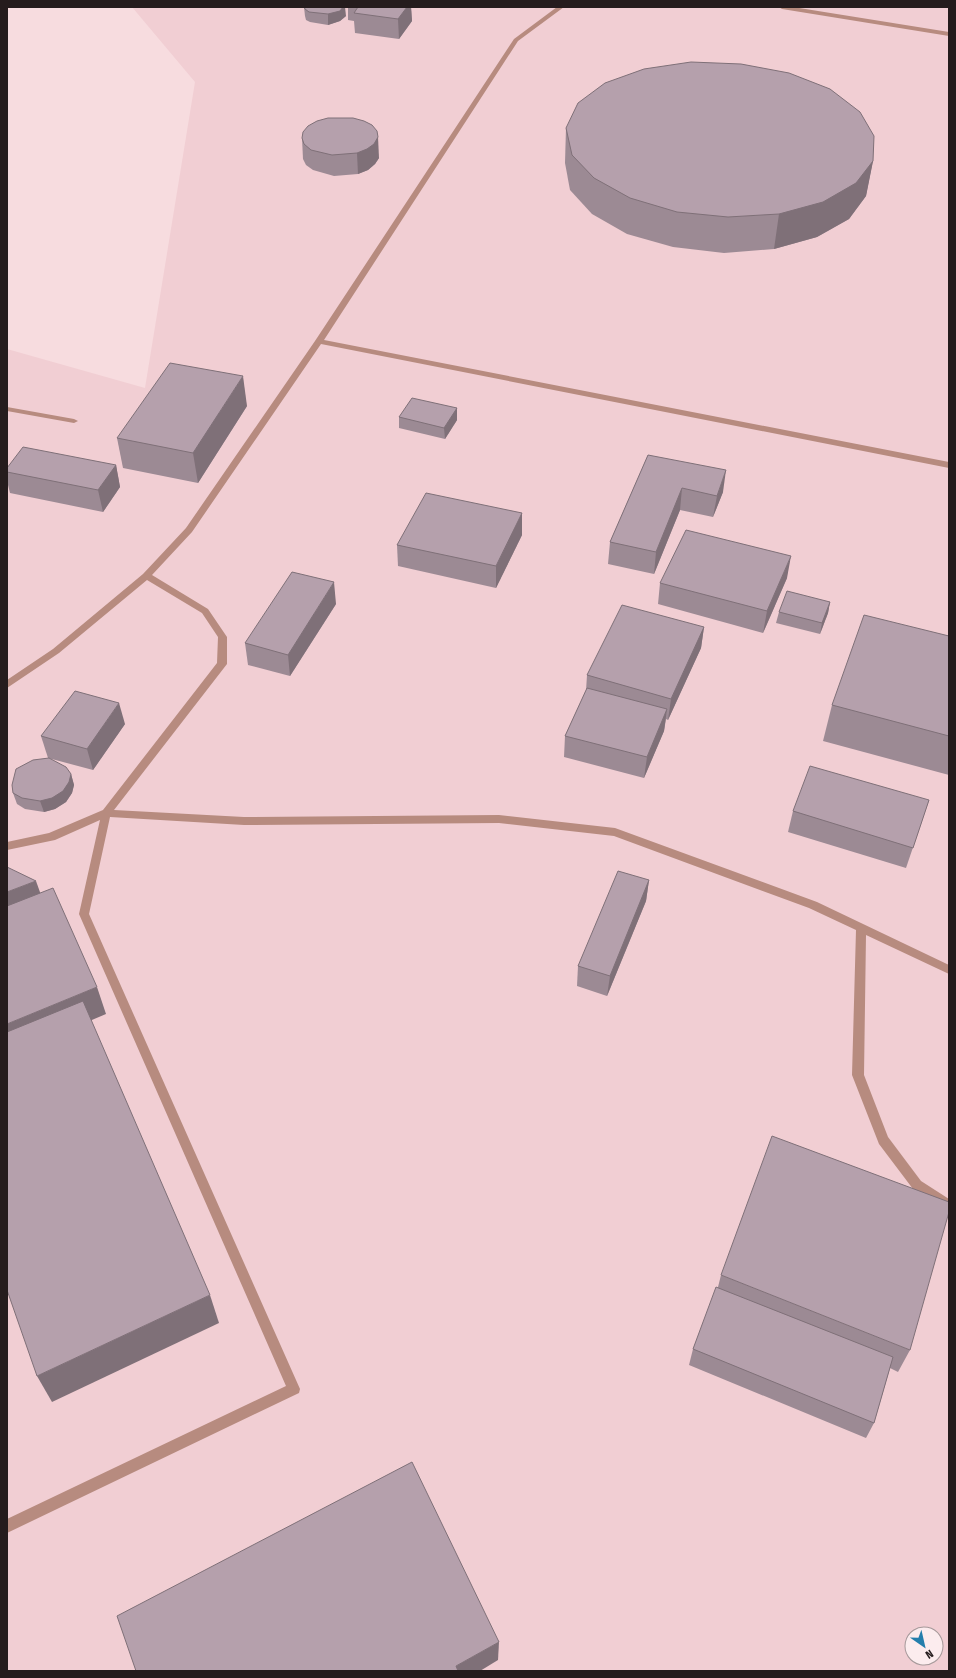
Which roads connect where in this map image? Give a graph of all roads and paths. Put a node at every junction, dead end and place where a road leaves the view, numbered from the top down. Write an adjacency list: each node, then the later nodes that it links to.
1 (561, 7): 4 (lane)
2 (782, 7): 3 (lane)
3 (949, 34)
4 (319, 341): 7 (lane); 8 (lane)
5 (7, 408): 6 (lane)
6 (74, 421)
7 (949, 465)
8 (146, 576): 9 (lane); 10 (lane)
9 (7, 685)
10 (106, 813): 11 (lane); 12 (lane); 15 (lane)
11 (7, 846)
12 (862, 927): 13 (lane); 14 (lane)
13 (949, 970)
14 (949, 1206)
15 (7, 1526)

